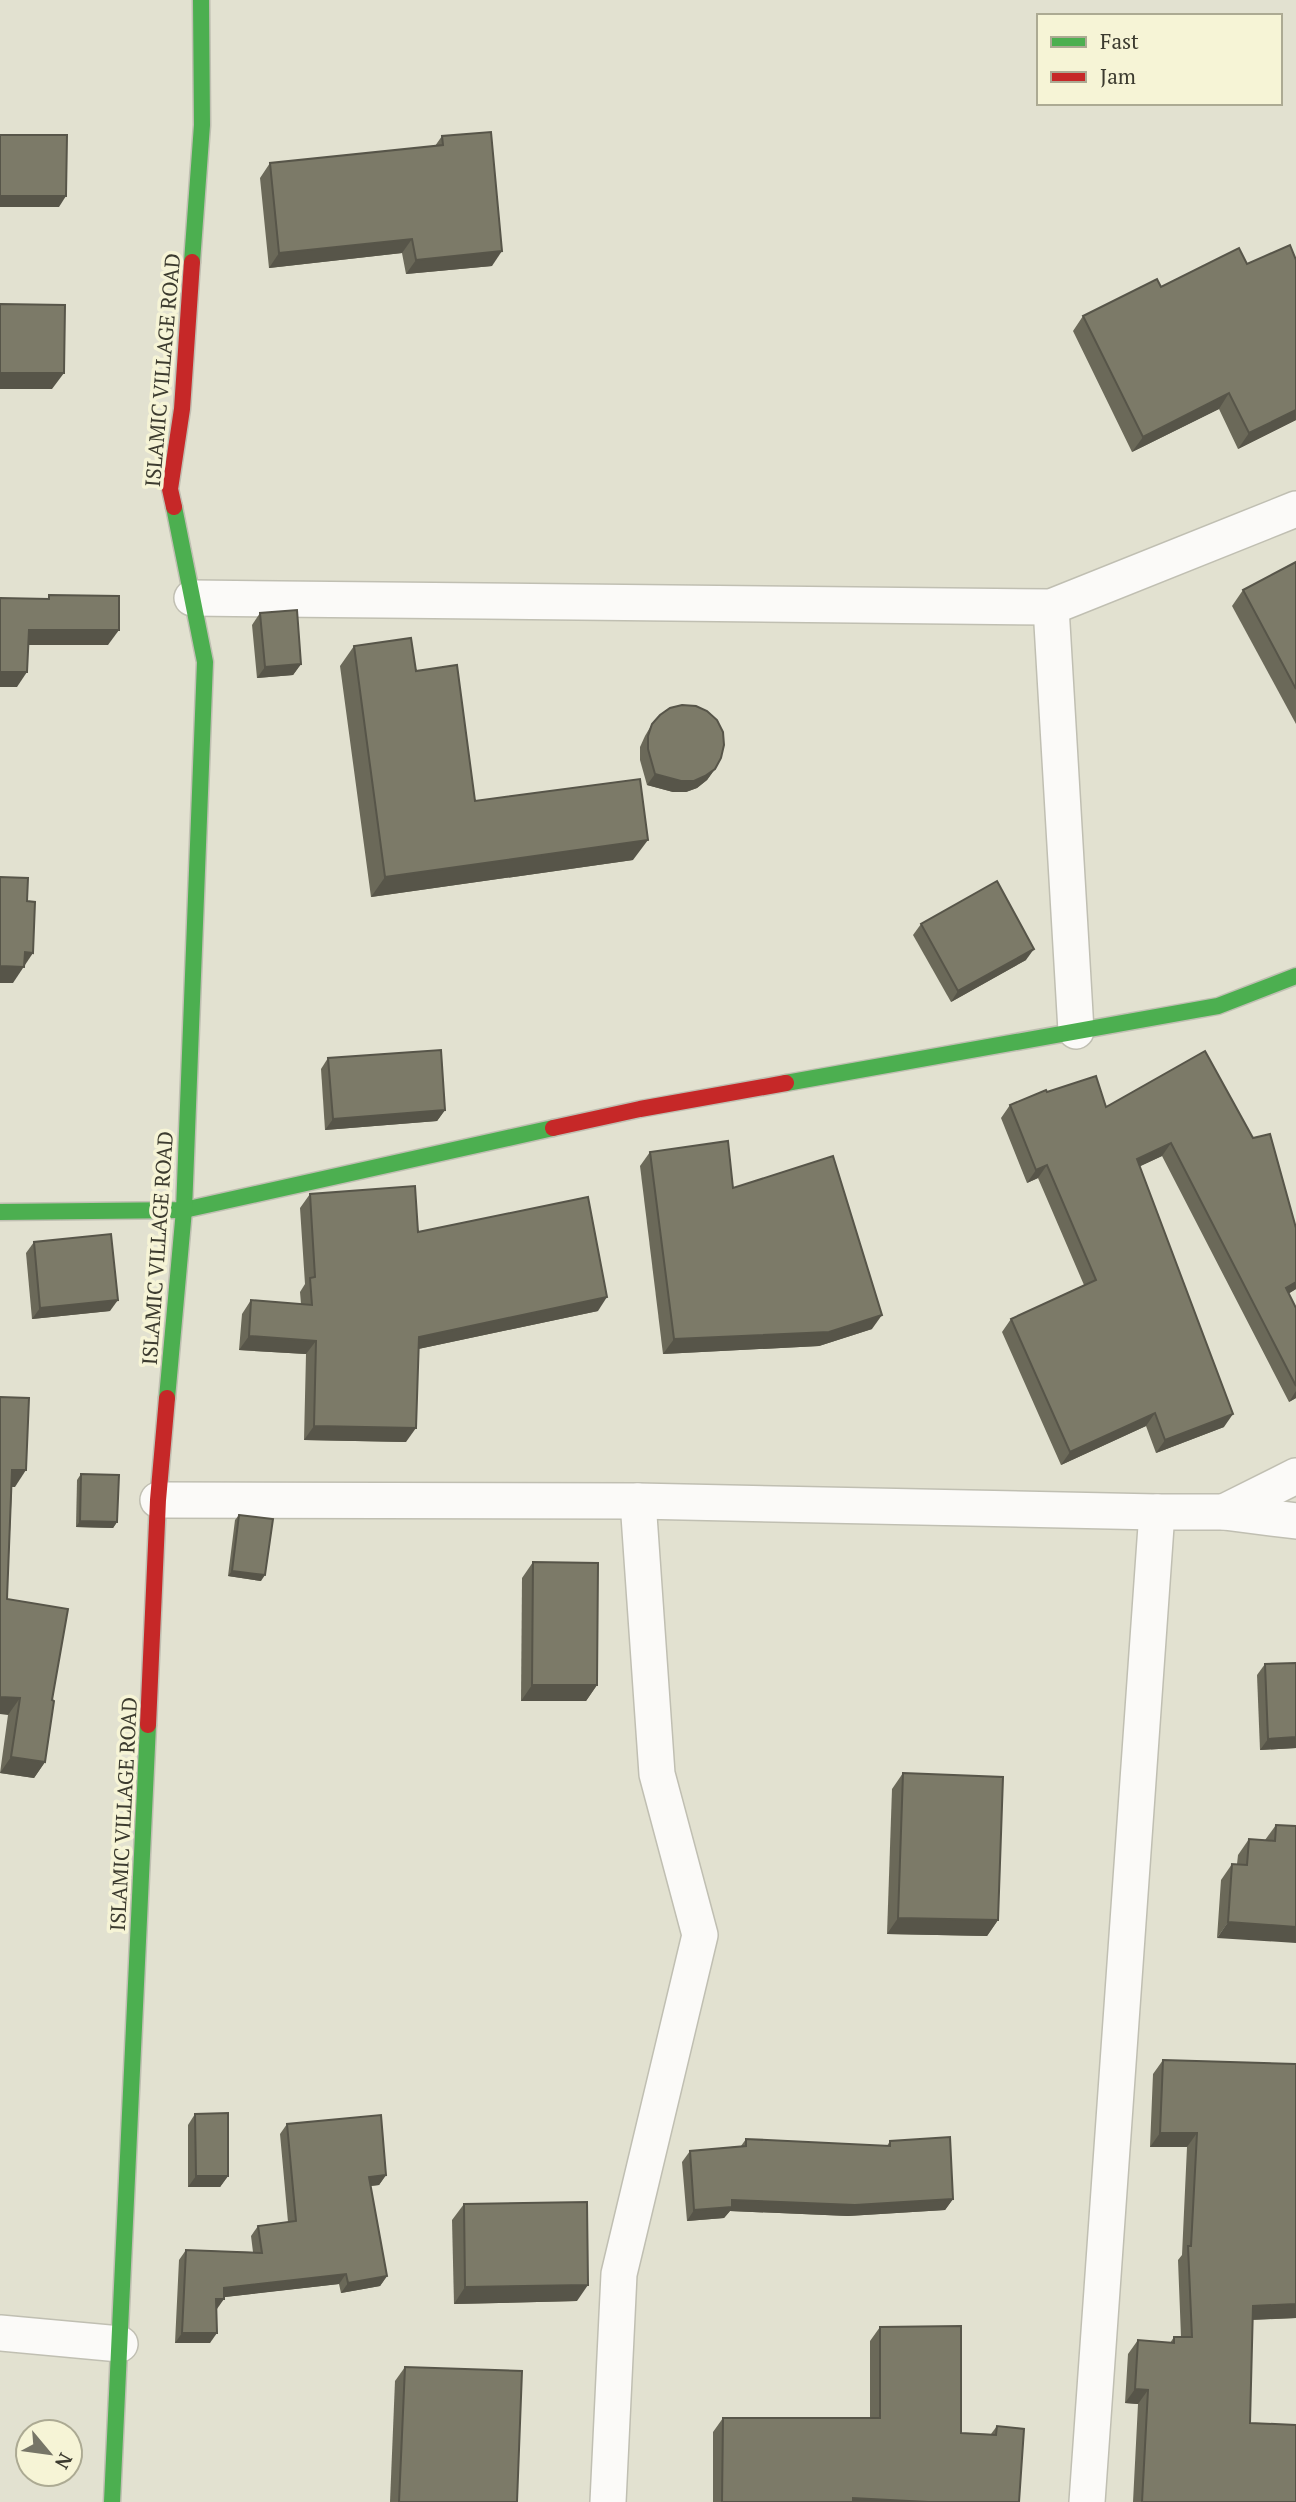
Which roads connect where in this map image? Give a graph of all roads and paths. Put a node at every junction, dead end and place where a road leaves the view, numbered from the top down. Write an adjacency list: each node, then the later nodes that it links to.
1 (201, 0): 3 (street, ISLAMIC VILLAGE ROAD)
2 (1296, 509): 4 (street)
3 (192, 598): 4 (street); 7 (street, ISLAMIC VILLAGE ROAD)
4 (1051, 607): 6 (street)
5 (1296, 976): 6 (street)
6 (1076, 1031): 7 (street)
7 (184, 1210): 8 (street); 10 (street, ISLAMIC VILLAGE ROAD)
8 (0, 1212)
9 (1296, 1476): 12 (street)
10 (158, 1500): 11 (street); 16 (street, ISLAMIC VILLAGE ROAD)
11 (638, 1501): 13 (street); 18 (street)
12 (1224, 1511): 13 (street); 14 (street)
13 (1157, 1512): 19 (street)
14 (1296, 1521)
15 (0, 2333): 16 (street)
16 (120, 2344): 17 (street, ISLAMIC VILLAGE ROAD)
17 (112, 2502)
18 (608, 2502)
19 (1087, 2502)

